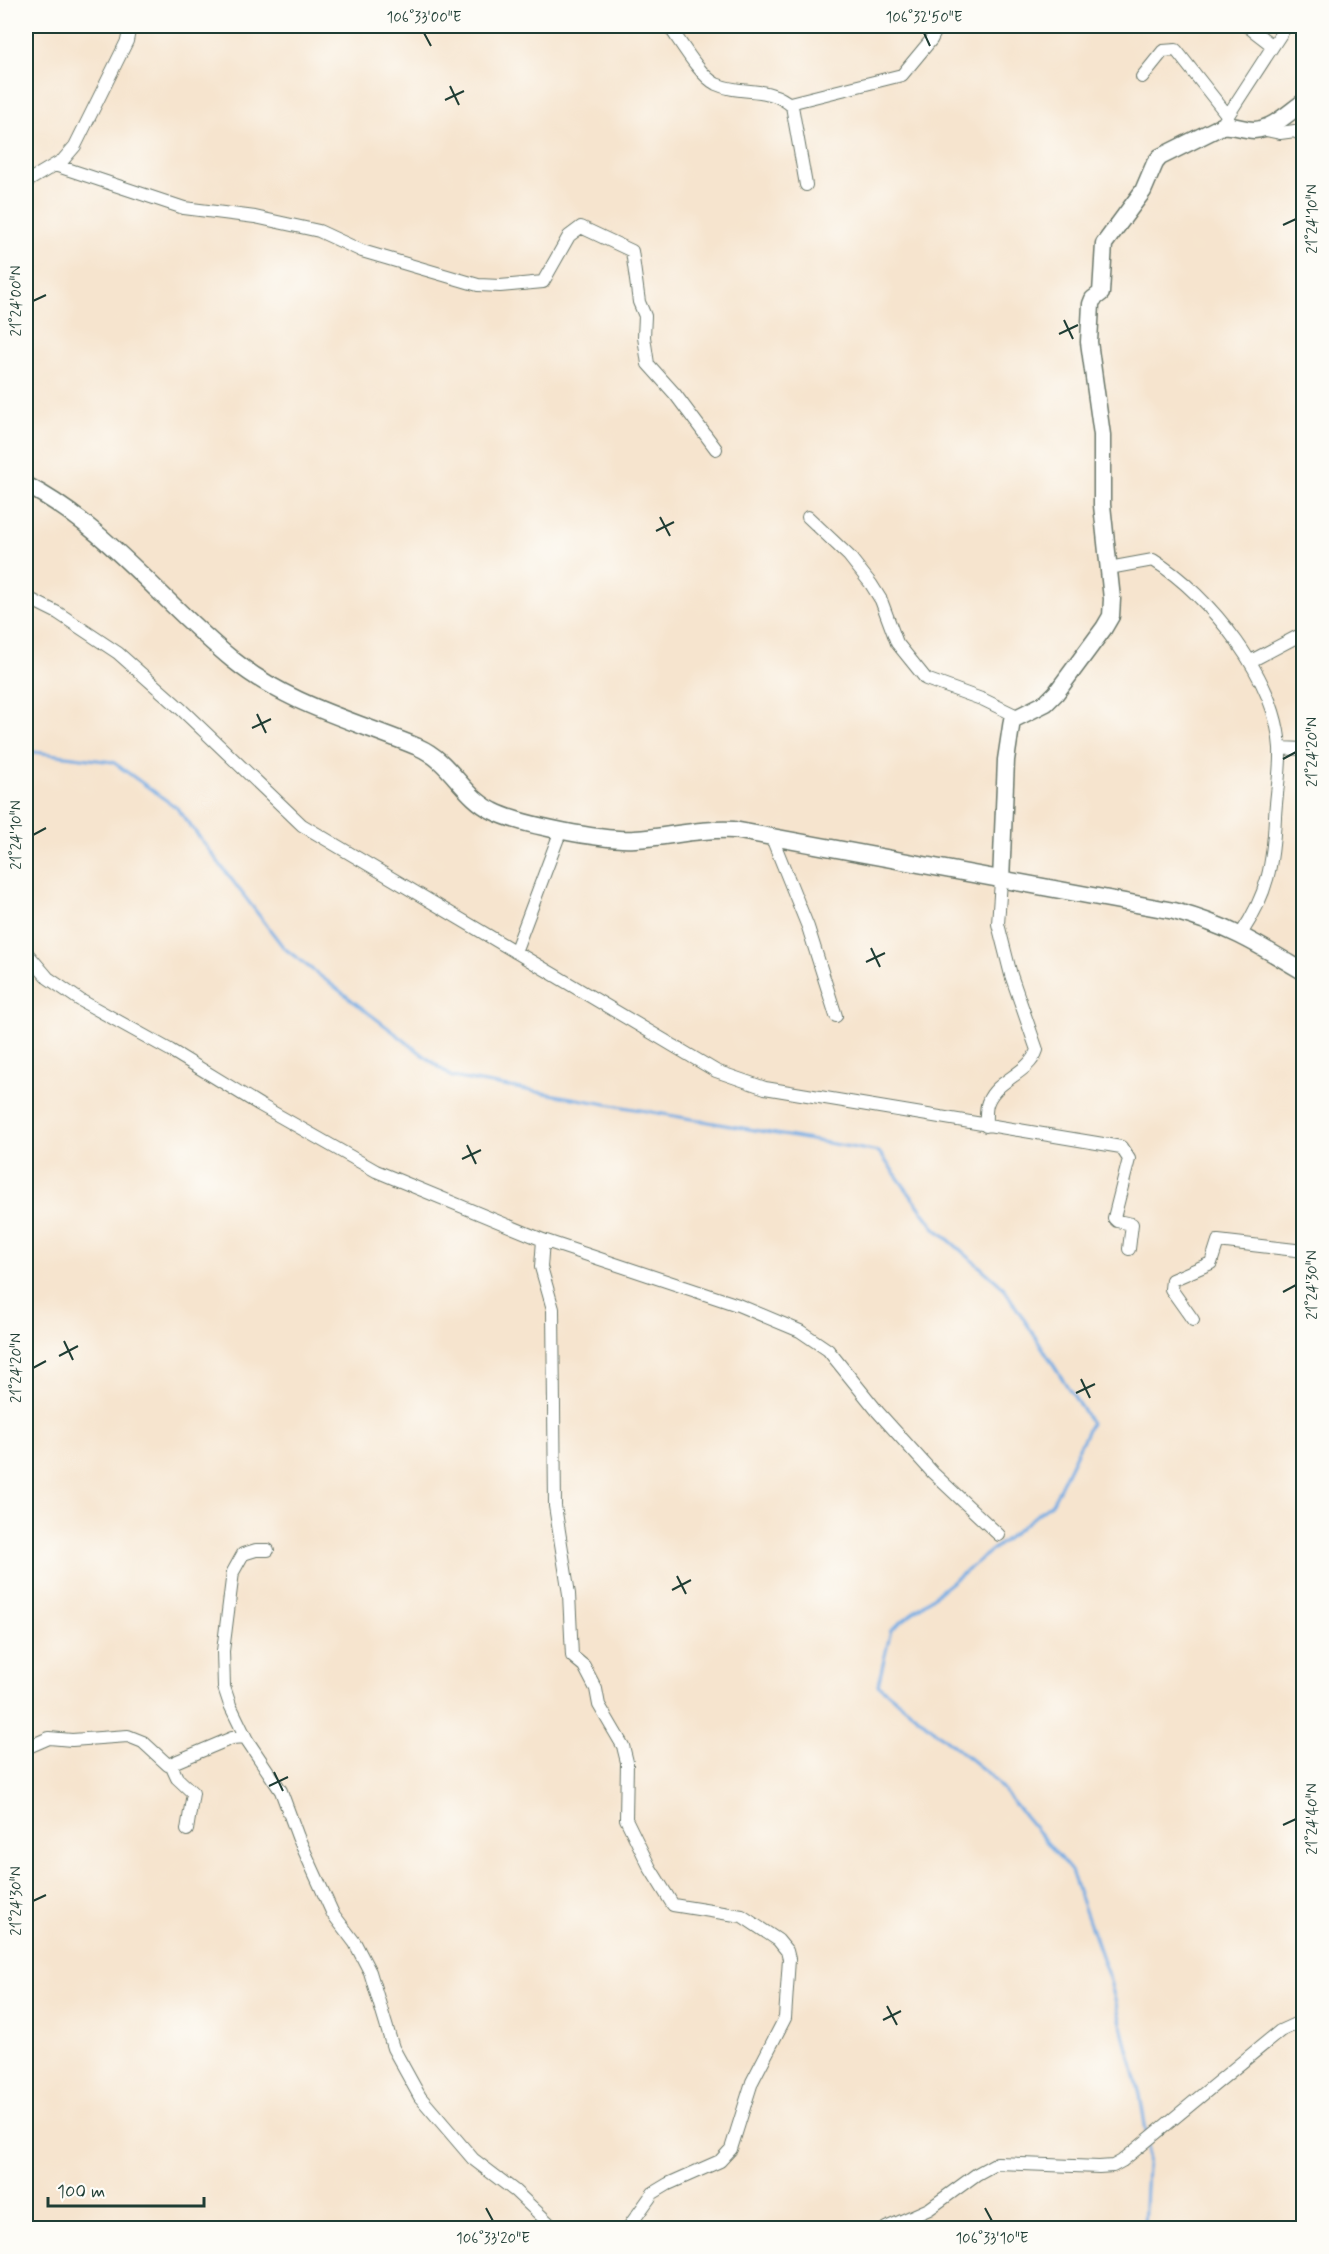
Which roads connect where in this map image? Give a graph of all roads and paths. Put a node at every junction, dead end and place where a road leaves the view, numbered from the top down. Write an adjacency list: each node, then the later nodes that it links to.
1 (130, 26): 13 (street)
2 (669, 26): 9 (street)
3 (938, 26): 9 (street)
4 (1247, 26): 6 (street)
5 (1286, 26): 6 (street)
6 (1273, 46): 10 (street)
7 (1142, 77): 10 (street)
8 (1304, 102): 11 (street)
9 (790, 104): 15 (street)
10 (1225, 121): 11 (street); 19 (street)
11 (1260, 129): 12 (street)
12 (1304, 138)
13 (55, 165): 14 (street); 16 (street)
14 (26, 182)
15 (806, 185)
16 (716, 449)
17 (26, 485): 26 (street)
18 (808, 517): 23 (street)
19 (1109, 568): 22 (street); 23 (street)
20 (26, 597): 31 (street)
21 (1304, 633): 22 (street)
22 (1251, 661): 24 (street)
23 (1017, 716): 28 (street)
24 (1280, 747): 25 (street); 29 (street)
25 (1304, 749)
26 (561, 830): 27 (street); 31 (street)
27 (772, 838): 28 (street); 33 (street)
28 (1000, 881): 29 (street); 34 (street)
29 (1241, 934): 32 (street)
30 (26, 952): 35 (street)
31 (515, 952): 34 (street)
32 (1304, 972)
33 (836, 1016)
34 (986, 1126): 36 (street)
35 (543, 1240): 39 (street); 47 (street)
36 (1129, 1249)
37 (1304, 1251): 38 (street)
38 (1193, 1320)
39 (999, 1535)
40 (268, 1550): 41 (street)
41 (245, 1737): 43 (street); 46 (street)
42 (26, 1748): 43 (street)
43 (171, 1765): 44 (street)
44 (187, 1830)
45 (1304, 2020): 48 (street)
46 (554, 2229)
47 (628, 2229)
48 (886, 2229)

